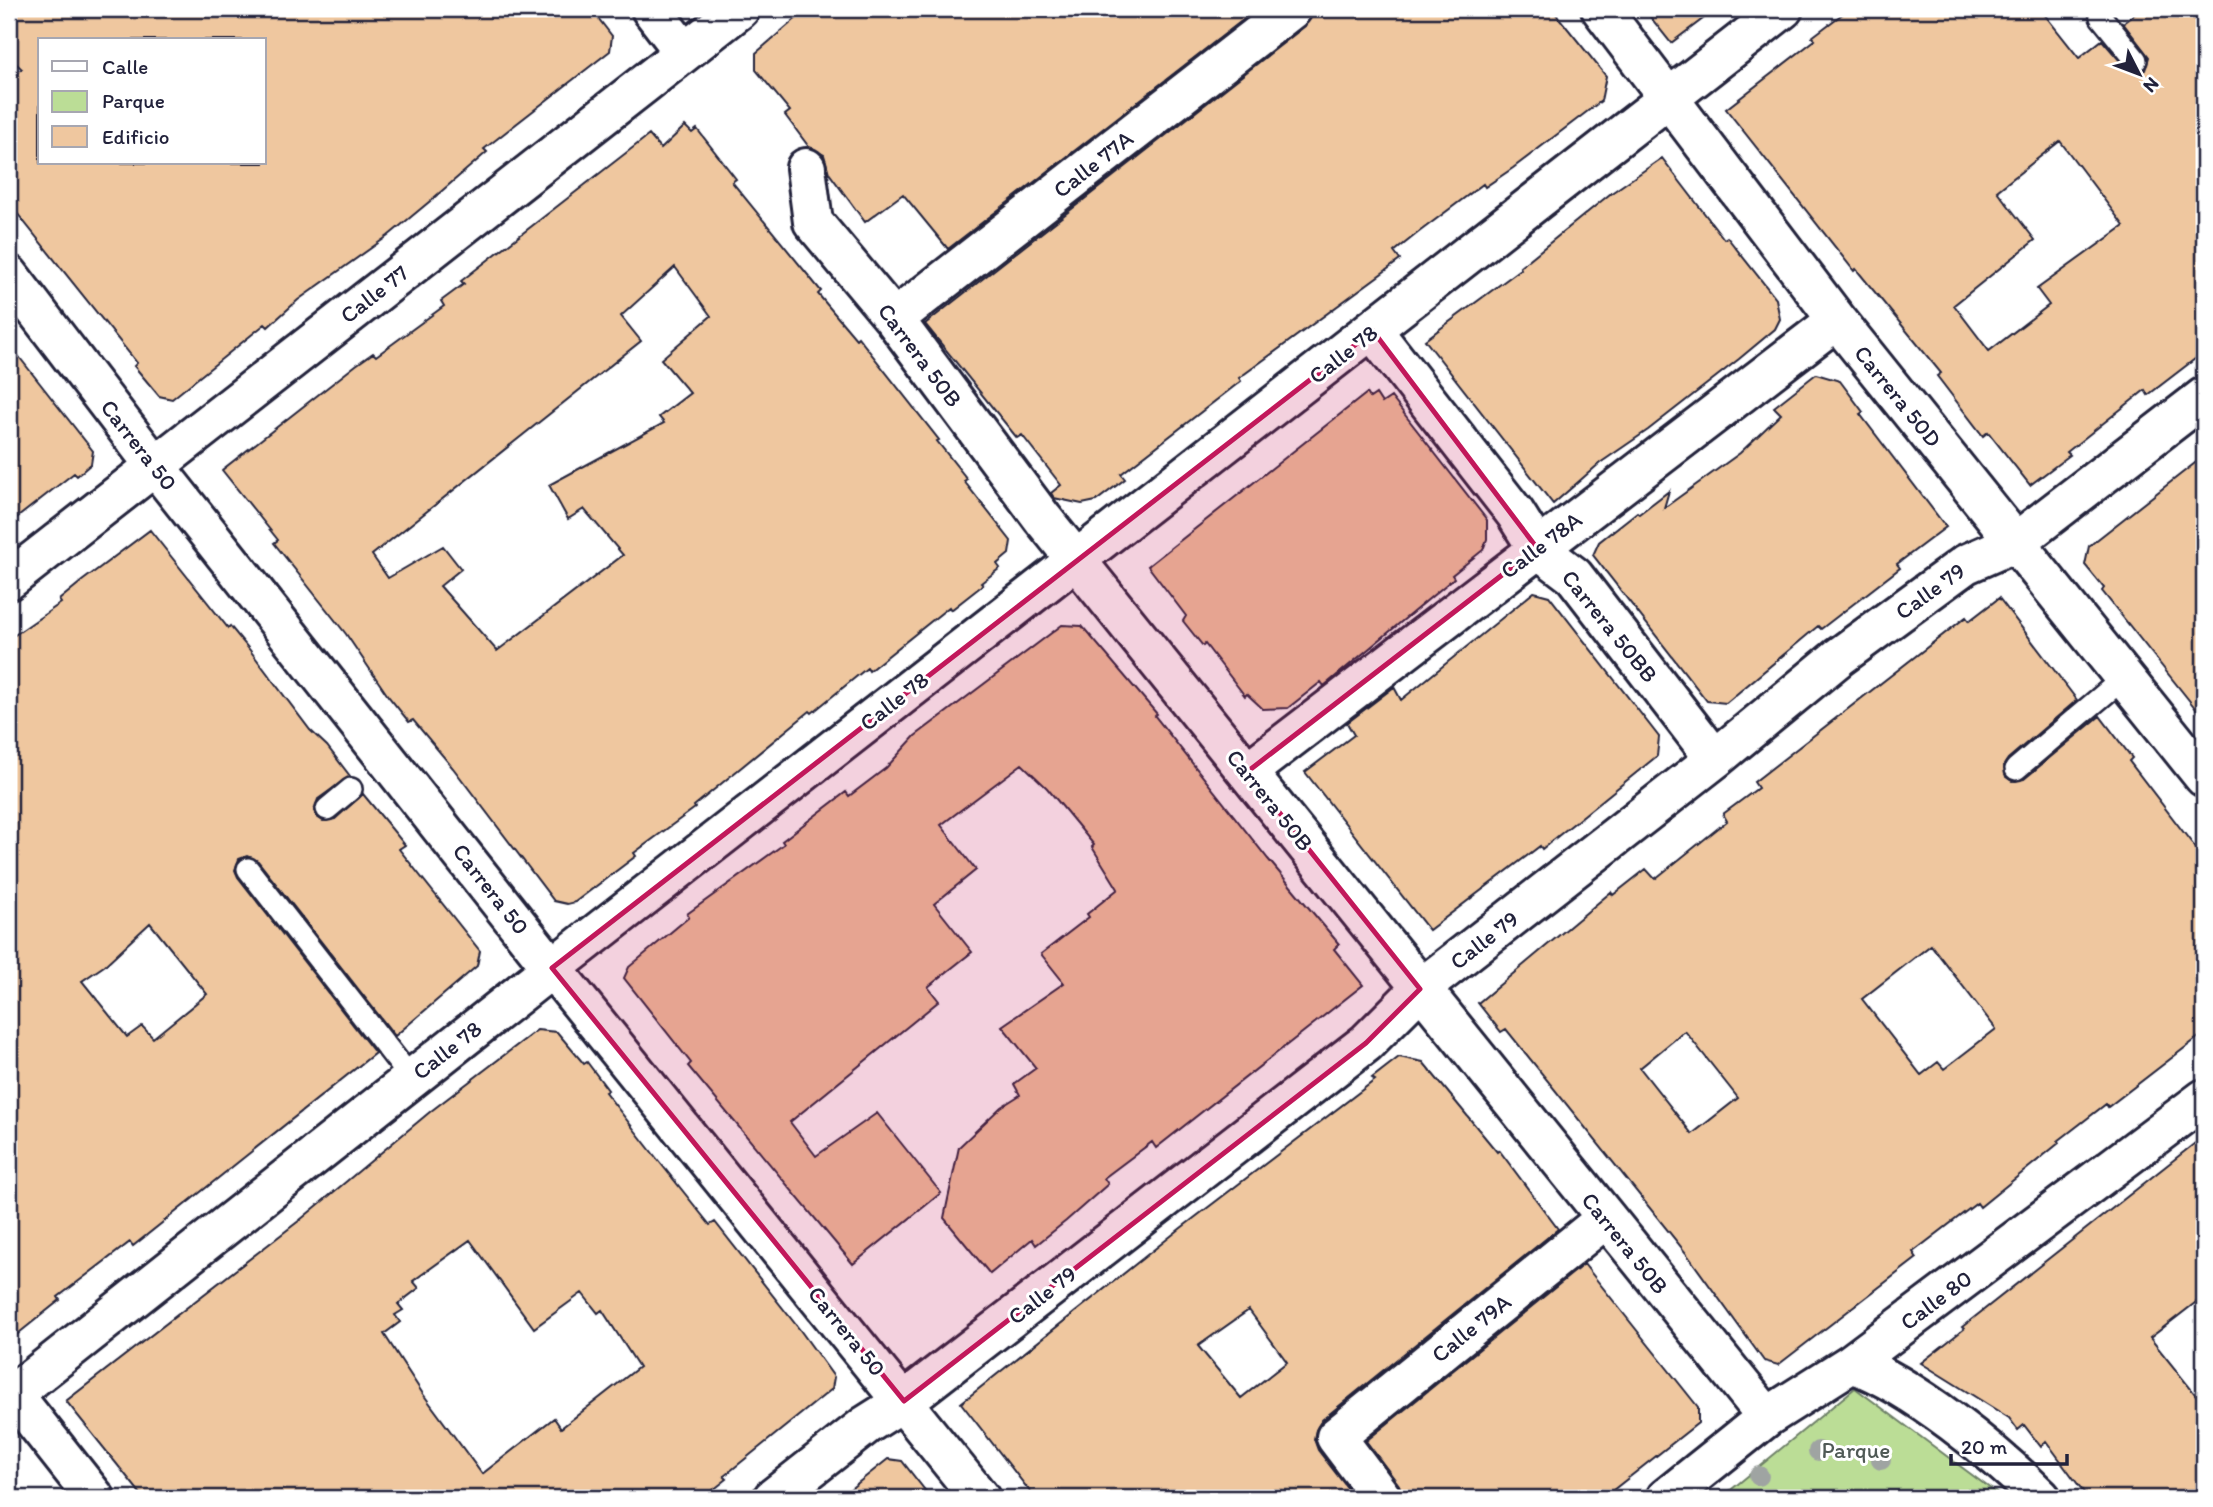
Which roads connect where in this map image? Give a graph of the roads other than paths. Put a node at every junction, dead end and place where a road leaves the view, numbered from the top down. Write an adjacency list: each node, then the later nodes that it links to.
1 (651, 9): 7 (street)
2 (740, 9): 7 (street, Calle 77)
3 (1292, 9): 12 (street, Calle 77A)
4 (1601, 9): 9 (street, Carrera 50D)
5 (1783, 9): 9 (street, Calle 78)
6 (2100, 9): 8 (lane)
7 (684, 52): 16 (street, Calle 77)
8 (2136, 60)
9 (1670, 99): 13 (street, Carrera 50D); 14 (street, Calle 78)
10 (806, 168): 12 (street, Carrera 50B)
11 (9, 275): 16 (street, Carrera 50)
12 (894, 319): 19 (street, Carrera 50B)
13 (1837, 320): 17 (street, Carrera 50D); 18 (street, Calle 78A)
14 (1373, 331): 18 (street, Carrera 50BB); 19 (street, Calle 78)
15 (2204, 397): 17 (street, Calle 79)
16 (155, 466): 20 (street, Calle 77); 29 (street, Carrera 50)
17 (2016, 542): 21 (street, Carrera 50D); 22 (street, Calle 79)
18 (1537, 548): 22 (street, Carrera 50BB); 24 (street, Calle 78A)
19 (1075, 559): 24 (street, Carrera 50B); 29 (street, Calle 78)
20 (9, 580)
21 (2126, 676): 23 (lane); 25 (street, Carrera 50D)
22 (1715, 759): 30 (street, Calle 79)
23 (2016, 769)
24 (1247, 772): 30 (street, Carrera 50B)
25 (2204, 777)
26 (351, 789): 27 (lane)
27 (327, 809)
28 (248, 869): 31 (lane)
29 (552, 968): 31 (street, Calle 78); 36 (street, Carrera 50)
30 (1420, 989): 33 (street, Carrera 50B); 36 (street, Calle 79)
31 (411, 1078): 35 (street, Calle 78)
32 (2204, 1099): 34 (street, Calle 80)
33 (1605, 1219): 37 (street, Carrera 50B); 41 (street, Calle 79A)
34 (1852, 1363): 37 (street, Calle 80); 43 (street)
35 (10, 1393): 38 (street)
36 (904, 1401): 39 (street, Calle 79); 40 (street, Carrera 50)
37 (1767, 1417): 42 (street, Calle 80)
38 (95, 1498)
39 (773, 1498)
40 (980, 1498)
41 (1382, 1498)
42 (1666, 1498)
43 (2041, 1498)

